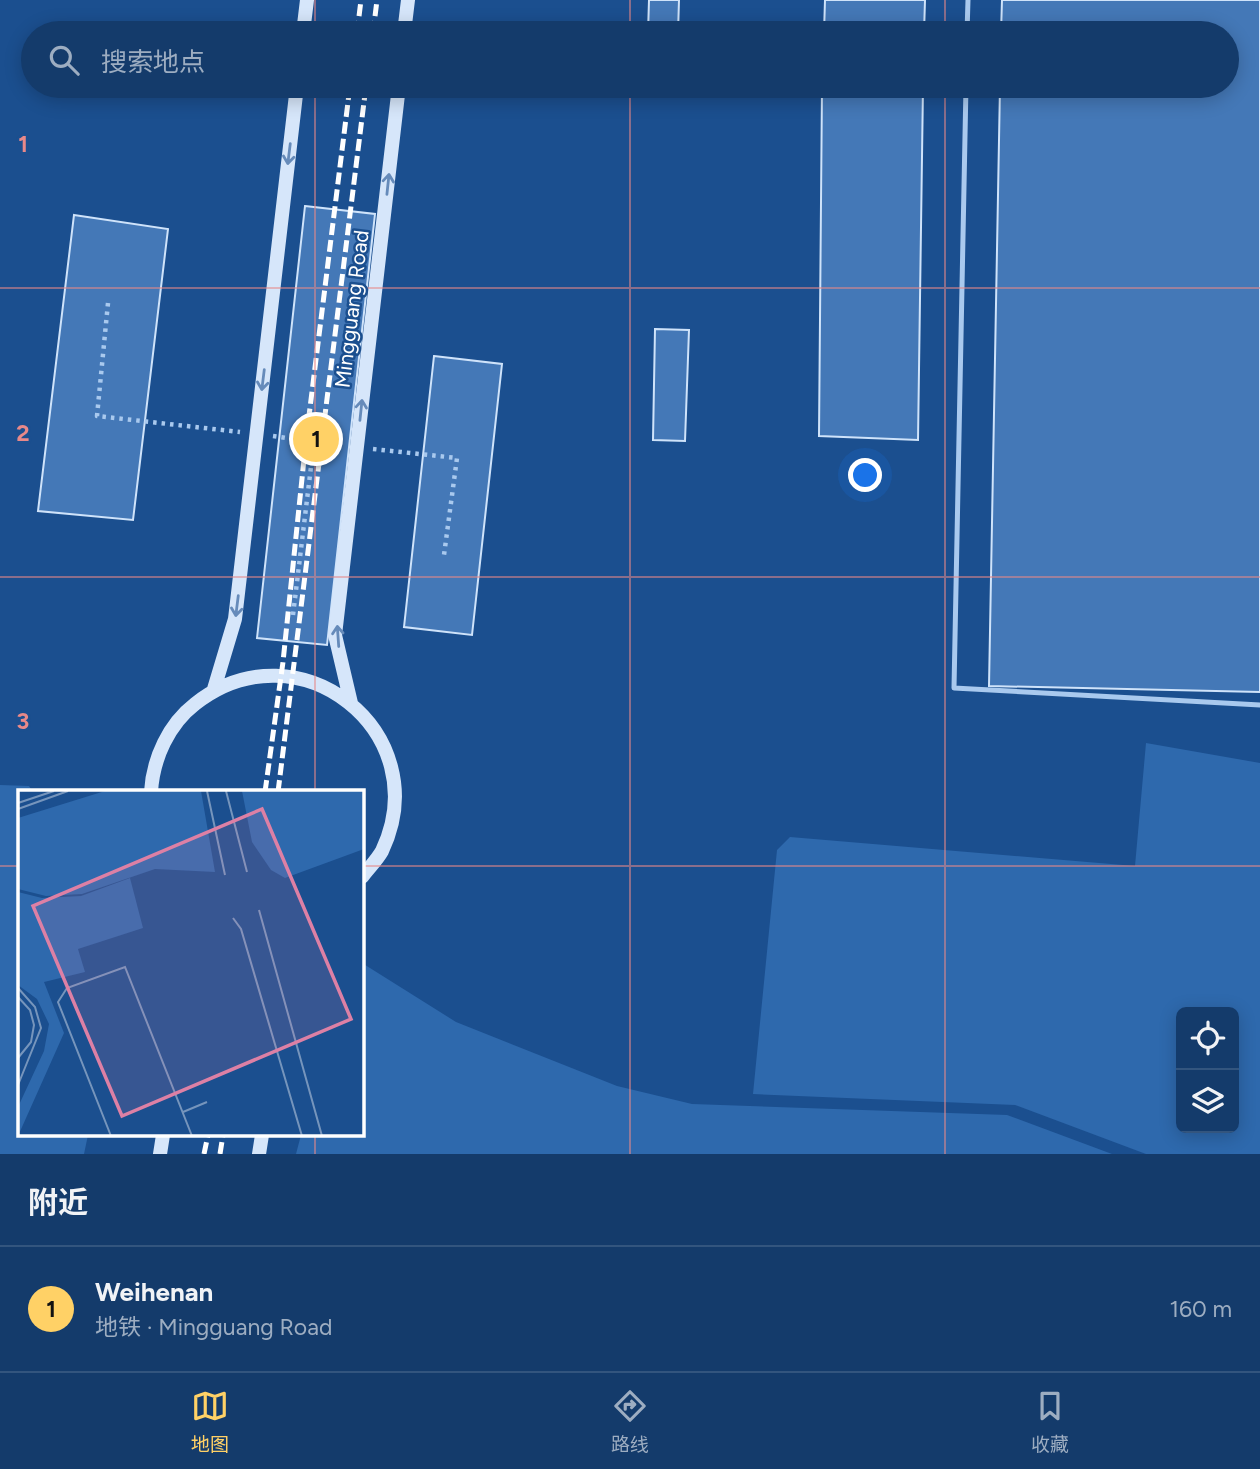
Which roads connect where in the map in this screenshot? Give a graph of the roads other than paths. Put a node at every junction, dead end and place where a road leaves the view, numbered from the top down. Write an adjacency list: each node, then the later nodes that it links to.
1 (307, 0): 4 (main road)
2 (408, 0): 5 (main road)
3 (968, 0): 6 (lane)
4 (304, 21)
5 (405, 21)
6 (967, 21)
7 (296, 98): 10 (main road, one-way to 10)
8 (397, 98): 11 (main road, Mingguang Road, one-way to 8)
9 (966, 98): 12 (lane)
10 (214, 689): 11 (main road); 13 (main road)
11 (351, 703): 14 (main road)
12 (1260, 705)
13 (152, 790)
14 (364, 874)
15 (163, 1136): 17 (main road)
16 (262, 1136): 18 (main road)
17 (160, 1154)
18 (258, 1154)

